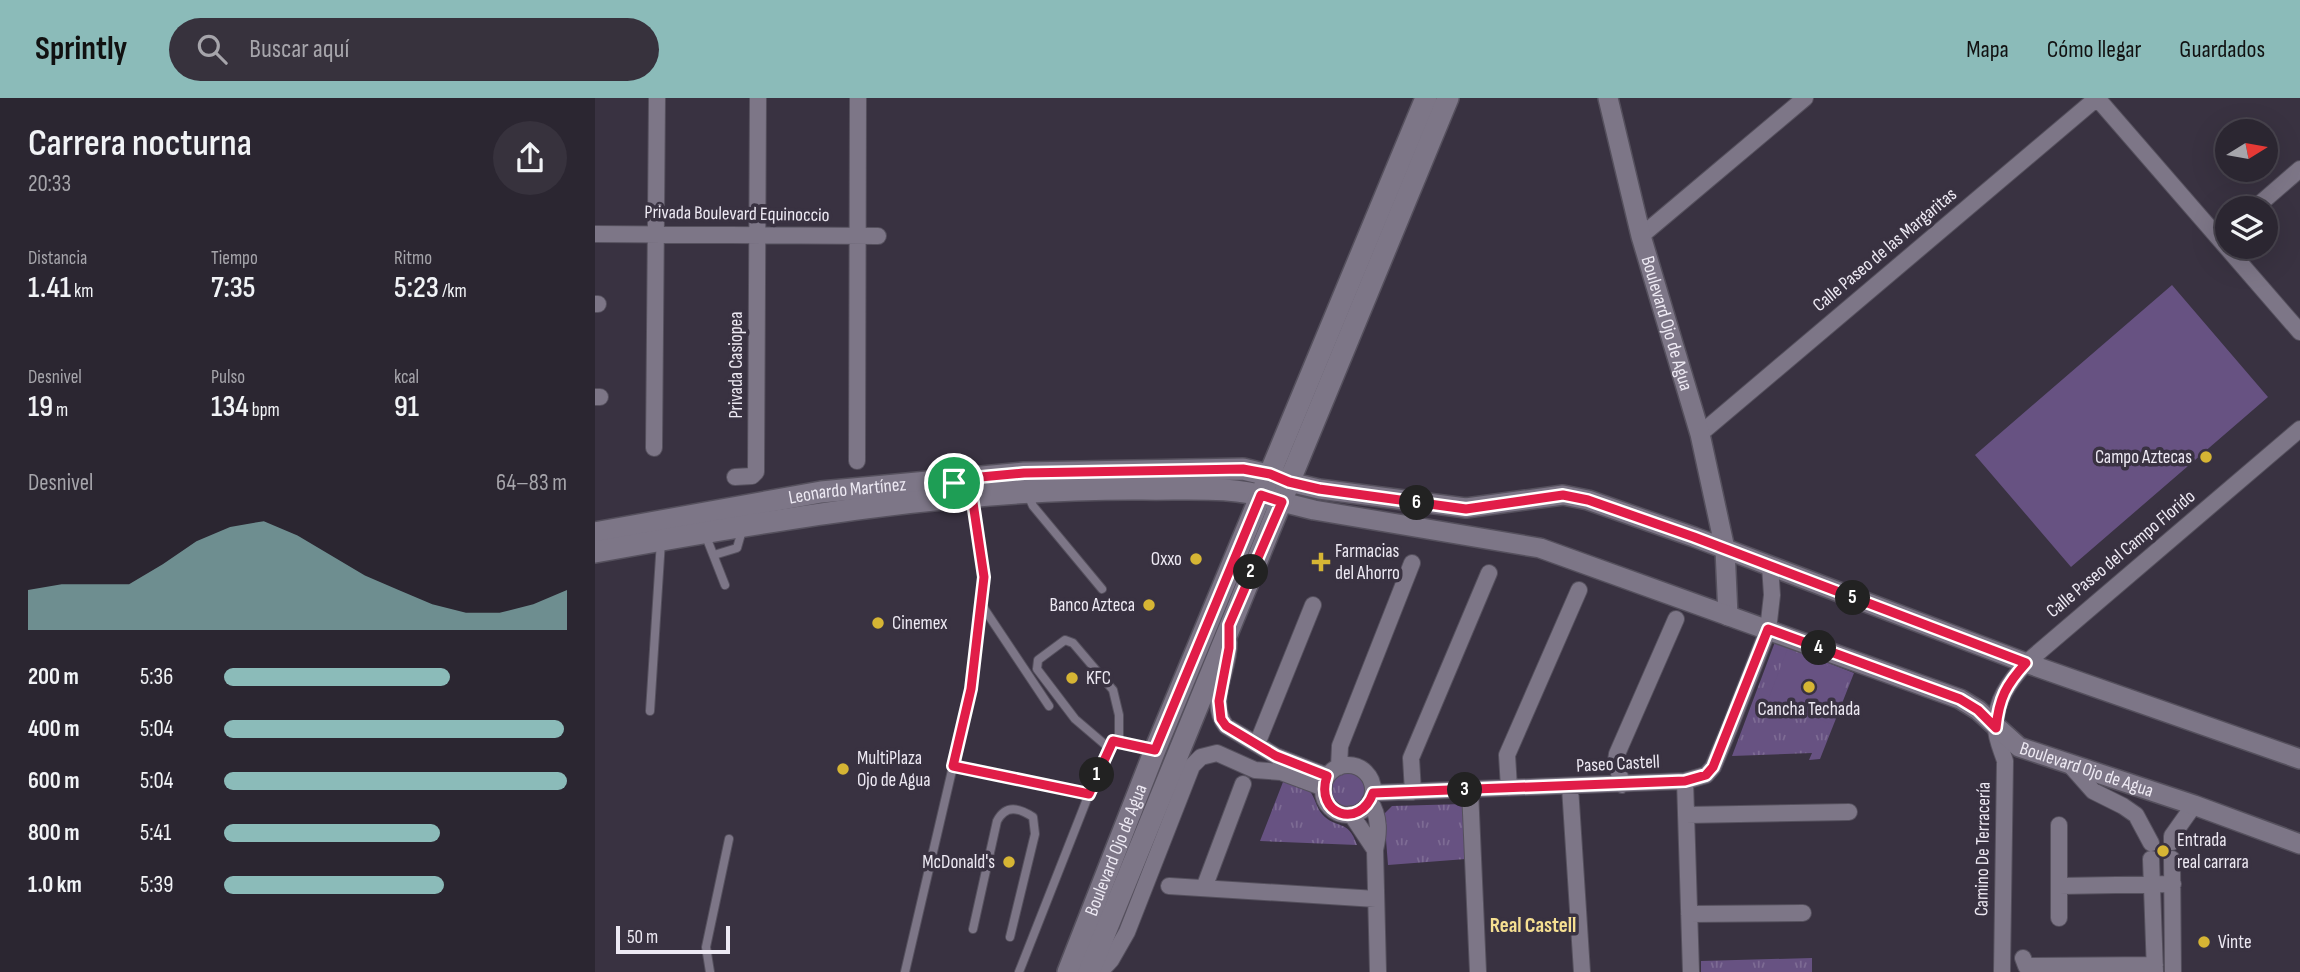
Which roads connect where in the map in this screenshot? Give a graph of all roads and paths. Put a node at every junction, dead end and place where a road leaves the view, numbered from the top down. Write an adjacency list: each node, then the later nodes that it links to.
1 (657, 98): 13 (street)
2 (758, 98): 14 (street)
3 (858, 98): 17 (street)
4 (1426, 98): 26 (main road, Boulevard Ojo de Agua)
5 (1448, 98): 26 (main road, Boulevard Ojo de Agua)
6 (1608, 98): 16 (street, Boulevard Ojo de Agua)
7 (1805, 98): 16 (street)
8 (2097, 98): 11 (street); 21 (street, Calle Paseo de las Margaritas)
9 (2300, 169): 10 (street)
10 (2269, 196)
11 (2215, 227)
12 (595, 234): 13 (street, Privada Boulevard Equinoccio)
13 (656, 234): 14 (street, Privada Boulevard Equinoccio); 22 (street)
14 (758, 235): 17 (street, Privada Boulevard Equinoccio); 24 (street, Privada Casiopea)
15 (878, 236): 17 (street, Privada Boulevard Equinoccio)
16 (1641, 236): 21 (street, Boulevard Ojo de Agua)
17 (857, 237): 23 (street)
18 (2241, 259): 19 (street)
19 (2300, 332)
20 (2300, 429): 50 (street, Calle Paseo del Campo Florido)
21 (1700, 434): 35 (street, Boulevard Ojo de Agua)
22 (654, 448)
23 (857, 461)
24 (735, 477)
25 (948, 480): 27 (main road, Leonardo Martínez); 27 (main road); 32 (main road, Leonardo Martínez)
26 (1280, 486): 27 (main road, Leonardo Martínez); 29 (main road, Boulevard Ojo de Agua); 35 (street); 46 (street, Boulevard Ojo de Agua); 48 (main road, Boulevard Ojo de Agua)
27 (988, 488): 28 (main road, Leonardo Martínez); 30 (lane); 30 (lane); 31 (main road, Leonardo Martínez)
28 (1027, 492): 29 (main road, Leonardo Martínez); 42 (lane)
29 (1261, 495): 57 (main road, Boulevard Ojo de Agua)
30 (975, 520): 44 (lane)
31 (743, 527): 34 (main road, Leonardo Martínez); 37 (lane)
32 (660, 532): 33 (main road, Leonardo Martínez); 34 (main road, Leonardo Martínez); 36 (main road, Leonardo Martínez); 52 (lane)
33 (595, 533)
34 (705, 534): 37 (lane)
35 (1725, 549): 39 (street); 46 (street, Boulevard Ojo de Agua)
36 (595, 552)
37 (714, 555): 41 (lane)
38 (1412, 563): 61 (street)
39 (1770, 566): 49 (street, Paseo Castell); 50 (street)
40 (1489, 573): 68 (street)
41 (725, 584)
42 (1102, 589)
43 (1579, 590): 66 (street)
44 (981, 604): 51 (lane); 60 (lane)
45 (1313, 605): 55 (street)
46 (1728, 616): 49 (street, Boulevard Ojo de Agua)
47 (1676, 619): 64 (street)
48 (1229, 625): 55 (street); 98 (main road, Boulevard Ojo de Agua)
49 (1768, 629): 53 (street, Boulevard Ojo de Agua); 62 (street, Paseo Castell)
50 (2026, 663): 53 (street, Calle Paseo del Campo Florido); 58 (street)
51 (1049, 706)
52 (650, 711)
53 (1996, 728): 59 (street, Boulevard Ojo de Agua); 104 (street, Camino De Terracería)
54 (1119, 742): 56 (lane); 56 (lane); 57 (lane)
55 (1257, 744): 61 (street)
56 (1109, 748): 69 (lane)
57 (1155, 750): 97 (main road, Boulevard Ojo de Agua)
58 (2299, 758)
59 (2070, 765): 71 (street, Boulevard Ojo de Agua); 77 (street)
60 (953, 766): 69 (lane); 95 (lane)
61 (1330, 777): 70 (street); 73 (street); 99 (street)
62 (1685, 781): 64 (street, Paseo Castell); 74 (street)
63 (1243, 784): 85 (street)
64 (1622, 785): 65 (street, Paseo Castell)
65 (1570, 787): 66 (street, Paseo Castell); 102 (street)
66 (1509, 788): 67 (street, Paseo Castell)
67 (1470, 790): 68 (street, Paseo Castell); 101 (street)
68 (1413, 792): 70 (street, Paseo Castell)
69 (1089, 794): 96 (lane)
70 (1371, 797): 73 (street); 80 (street)
71 (2194, 805): 78 (street, Boulevard Ojo de Agua); 79 (street)
72 (1849, 812): 74 (street)
73 (1351, 814): 80 (street)
74 (1686, 815): 88 (street)
75 (2059, 825): 84 (street)
76 (729, 839): 94 (lane)
77 (2149, 844): 79 (street); 82 (street)
78 (2300, 844)
79 (2172, 846): 81 (street)
80 (1375, 850): 86 (street)
81 (2173, 884): 82 (street); 105 (street)
82 (2152, 885): 84 (street); 93 (street)
83 (1170, 886): 85 (street)
84 (2059, 886): 89 (street)
85 (1204, 888): 86 (street)
86 (1376, 899): 100 (street)
87 (1803, 913): 88 (street)
88 (1689, 914): 103 (street)
89 (2059, 918)
90 (973, 929): 91 (lane)
91 (1010, 937)
92 (2023, 958): 93 (street)
93 (2155, 968)
94 (710, 972)
95 (905, 972)
96 (1019, 972)
97 (1068, 972)
98 (1089, 972)
99 (1100, 972)
100 (1378, 972)
101 (1478, 972)
102 (1582, 972)
103 (1691, 972)
104 (2002, 972)
105 (2173, 972)

